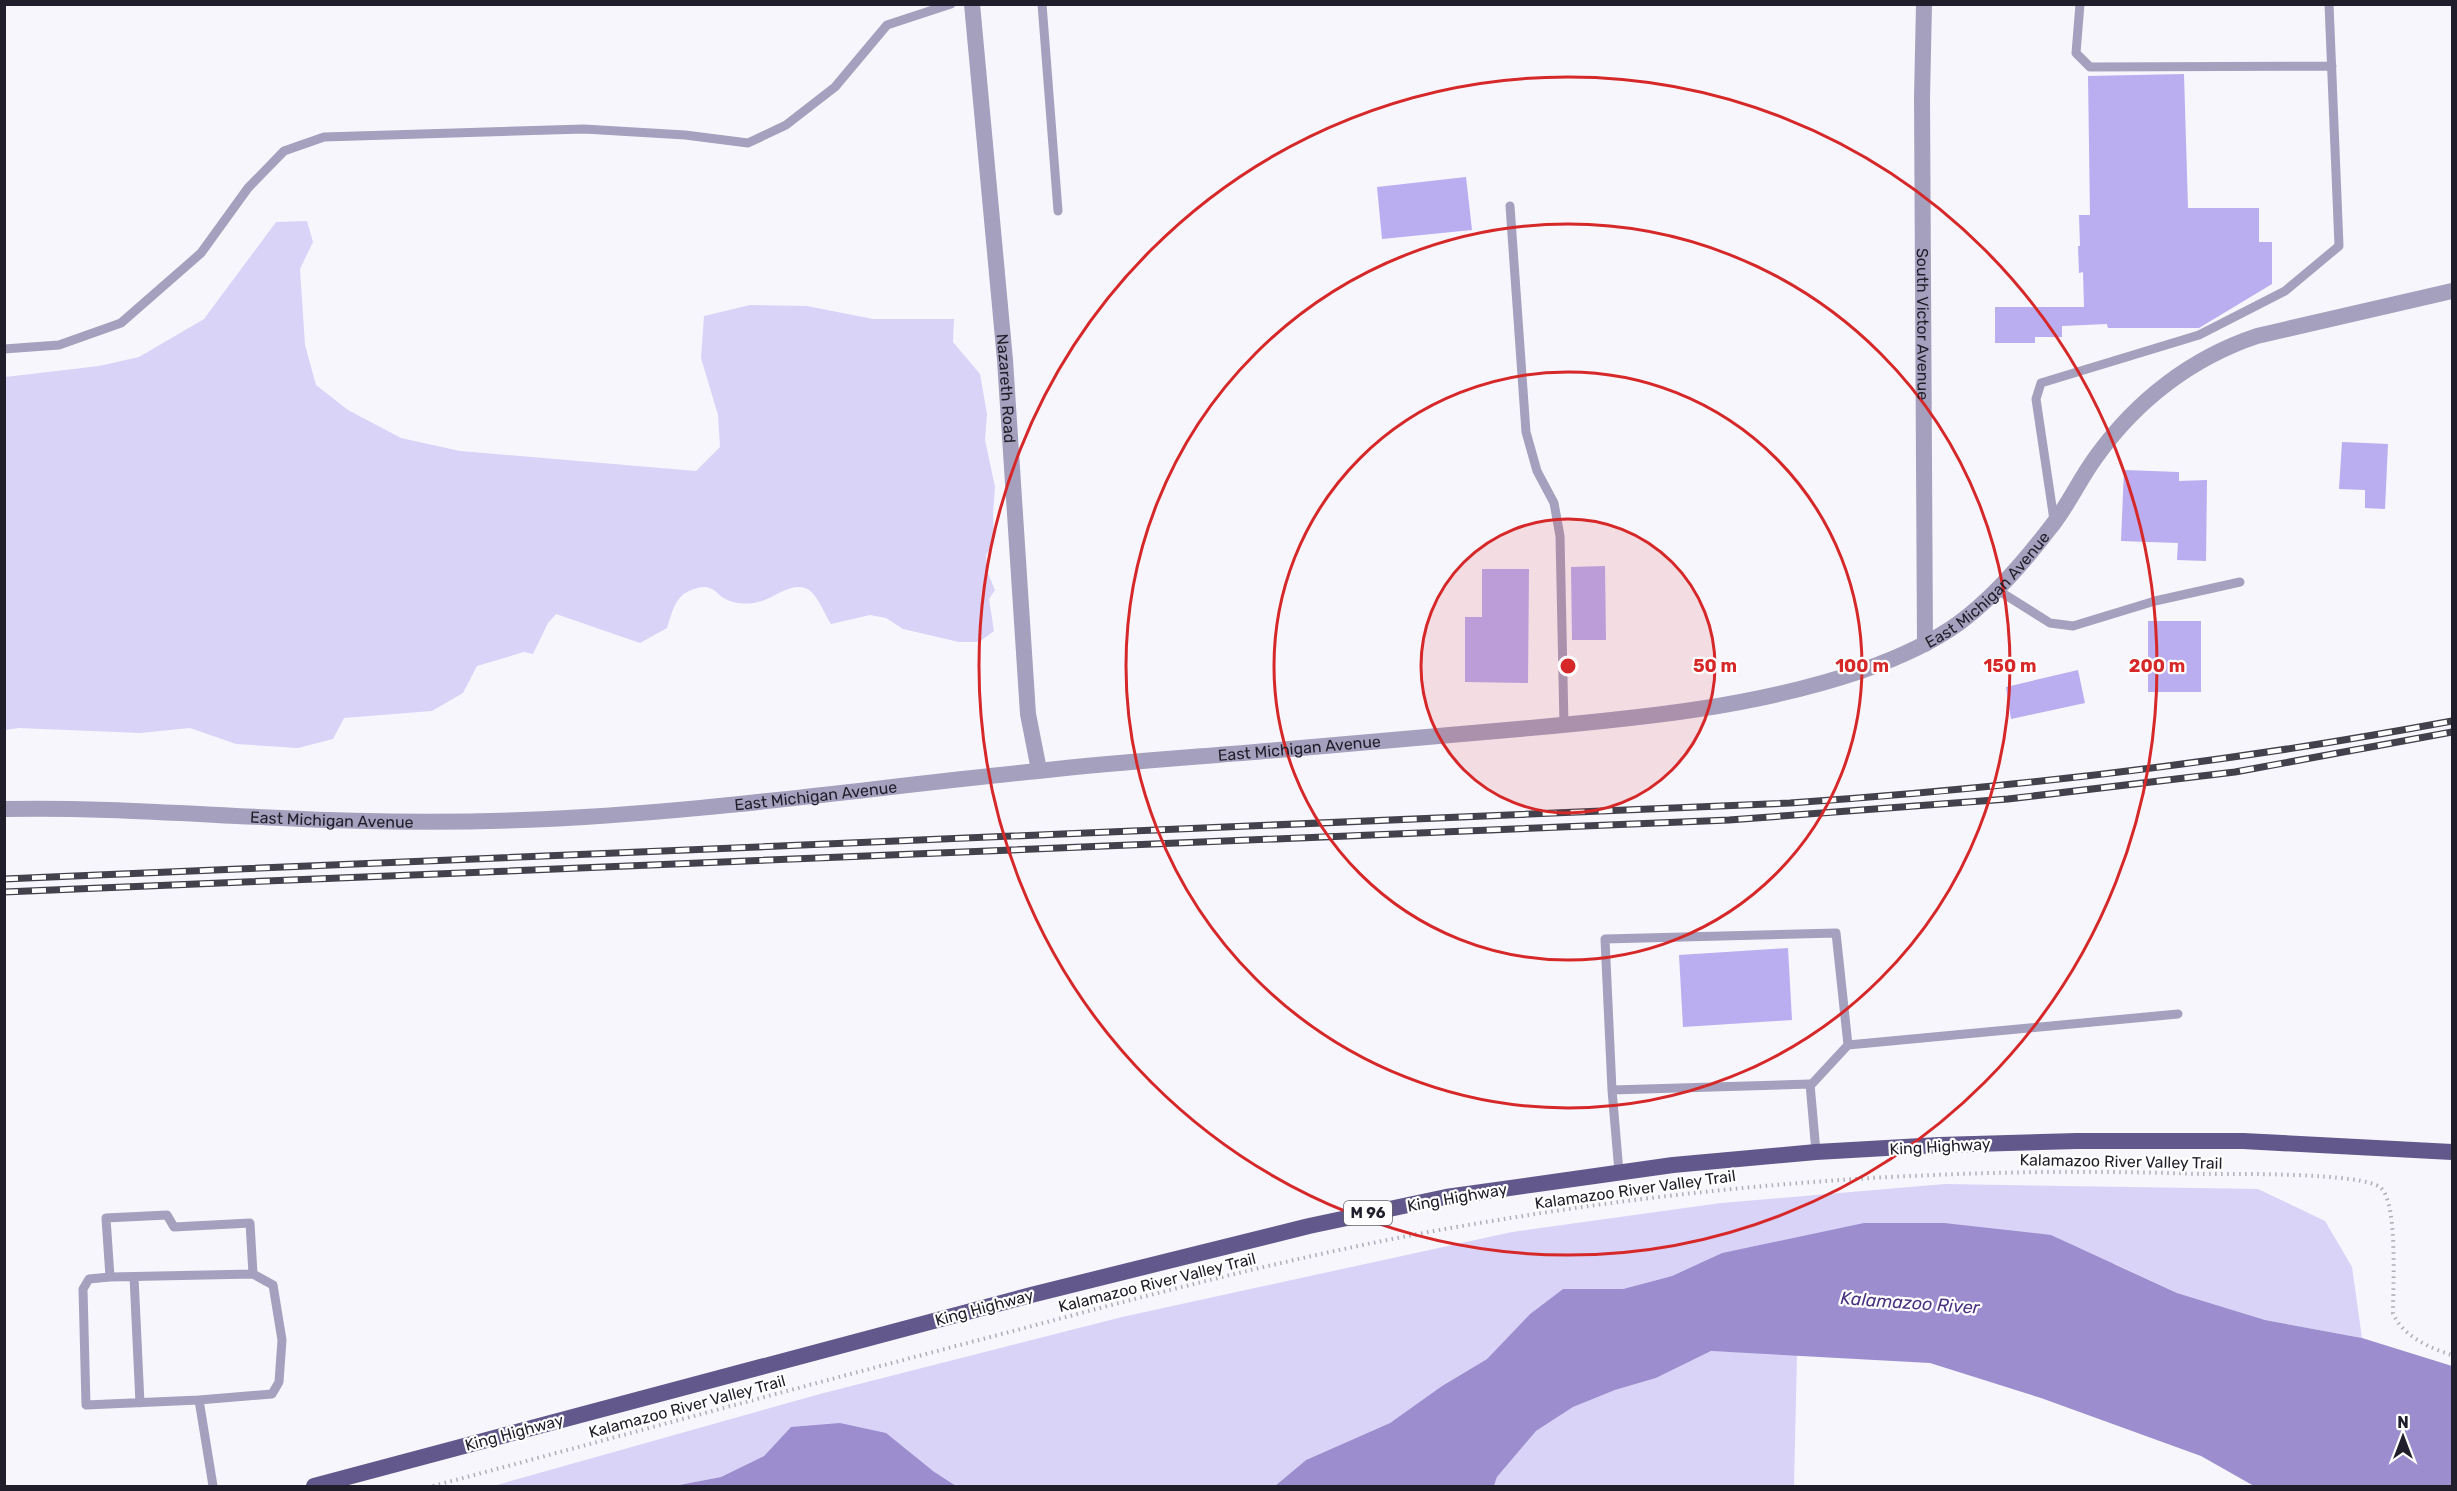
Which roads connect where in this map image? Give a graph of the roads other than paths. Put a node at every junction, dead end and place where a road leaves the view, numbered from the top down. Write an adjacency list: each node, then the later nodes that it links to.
1 (951, 4): 11 (lane)
2 (972, 4): 17 (street, Nazareth Road)
3 (1042, 4): 9 (lane)
4 (1924, 4): 15 (street, South Victor Avenue)
5 (2080, 4): 7 (lane)
6 (2329, 4): 7 (lane)
7 (2332, 66): 12 (lane)
8 (1510, 206): 16 (lane)
9 (1058, 211)
10 (2452, 291): 12 (street, East Michigan Avenue)
11 (4, 349)
12 (2055, 522): 14 (street, East Michigan Avenue)
13 (2240, 582): 14 (lane)
14 (1996, 589): 15 (street, East Michigan Avenue)
15 (1924, 644): 16 (street, East Michigan Avenue)
16 (1564, 725): 17 (street, East Michigan Avenue)
17 (1039, 770): 18 (street, East Michigan Avenue)
18 (4, 809)
19 (2178, 1014): 20 (lane)
20 (1848, 1045): 21 (lane); 22 (lane)
21 (1810, 1086): 22 (lane); 23 (lane)
22 (1612, 1090): 25 (lane)
23 (1816, 1152): 24 (main road, King Highway / M 96); 25 (main road, King Highway / M 96)
24 (2452, 1152)
25 (1619, 1172): 32 (main road, King Highway / M 96)
26 (253, 1274): 27 (lane); 28 (lane); 29 (lane)
27 (110, 1277): 28 (lane); 30 (lane)
28 (134, 1277): 30 (lane)
29 (199, 1400): 30 (lane); 31 (lane)
30 (140, 1403)
31 (213, 1486)
32 (314, 1486)

